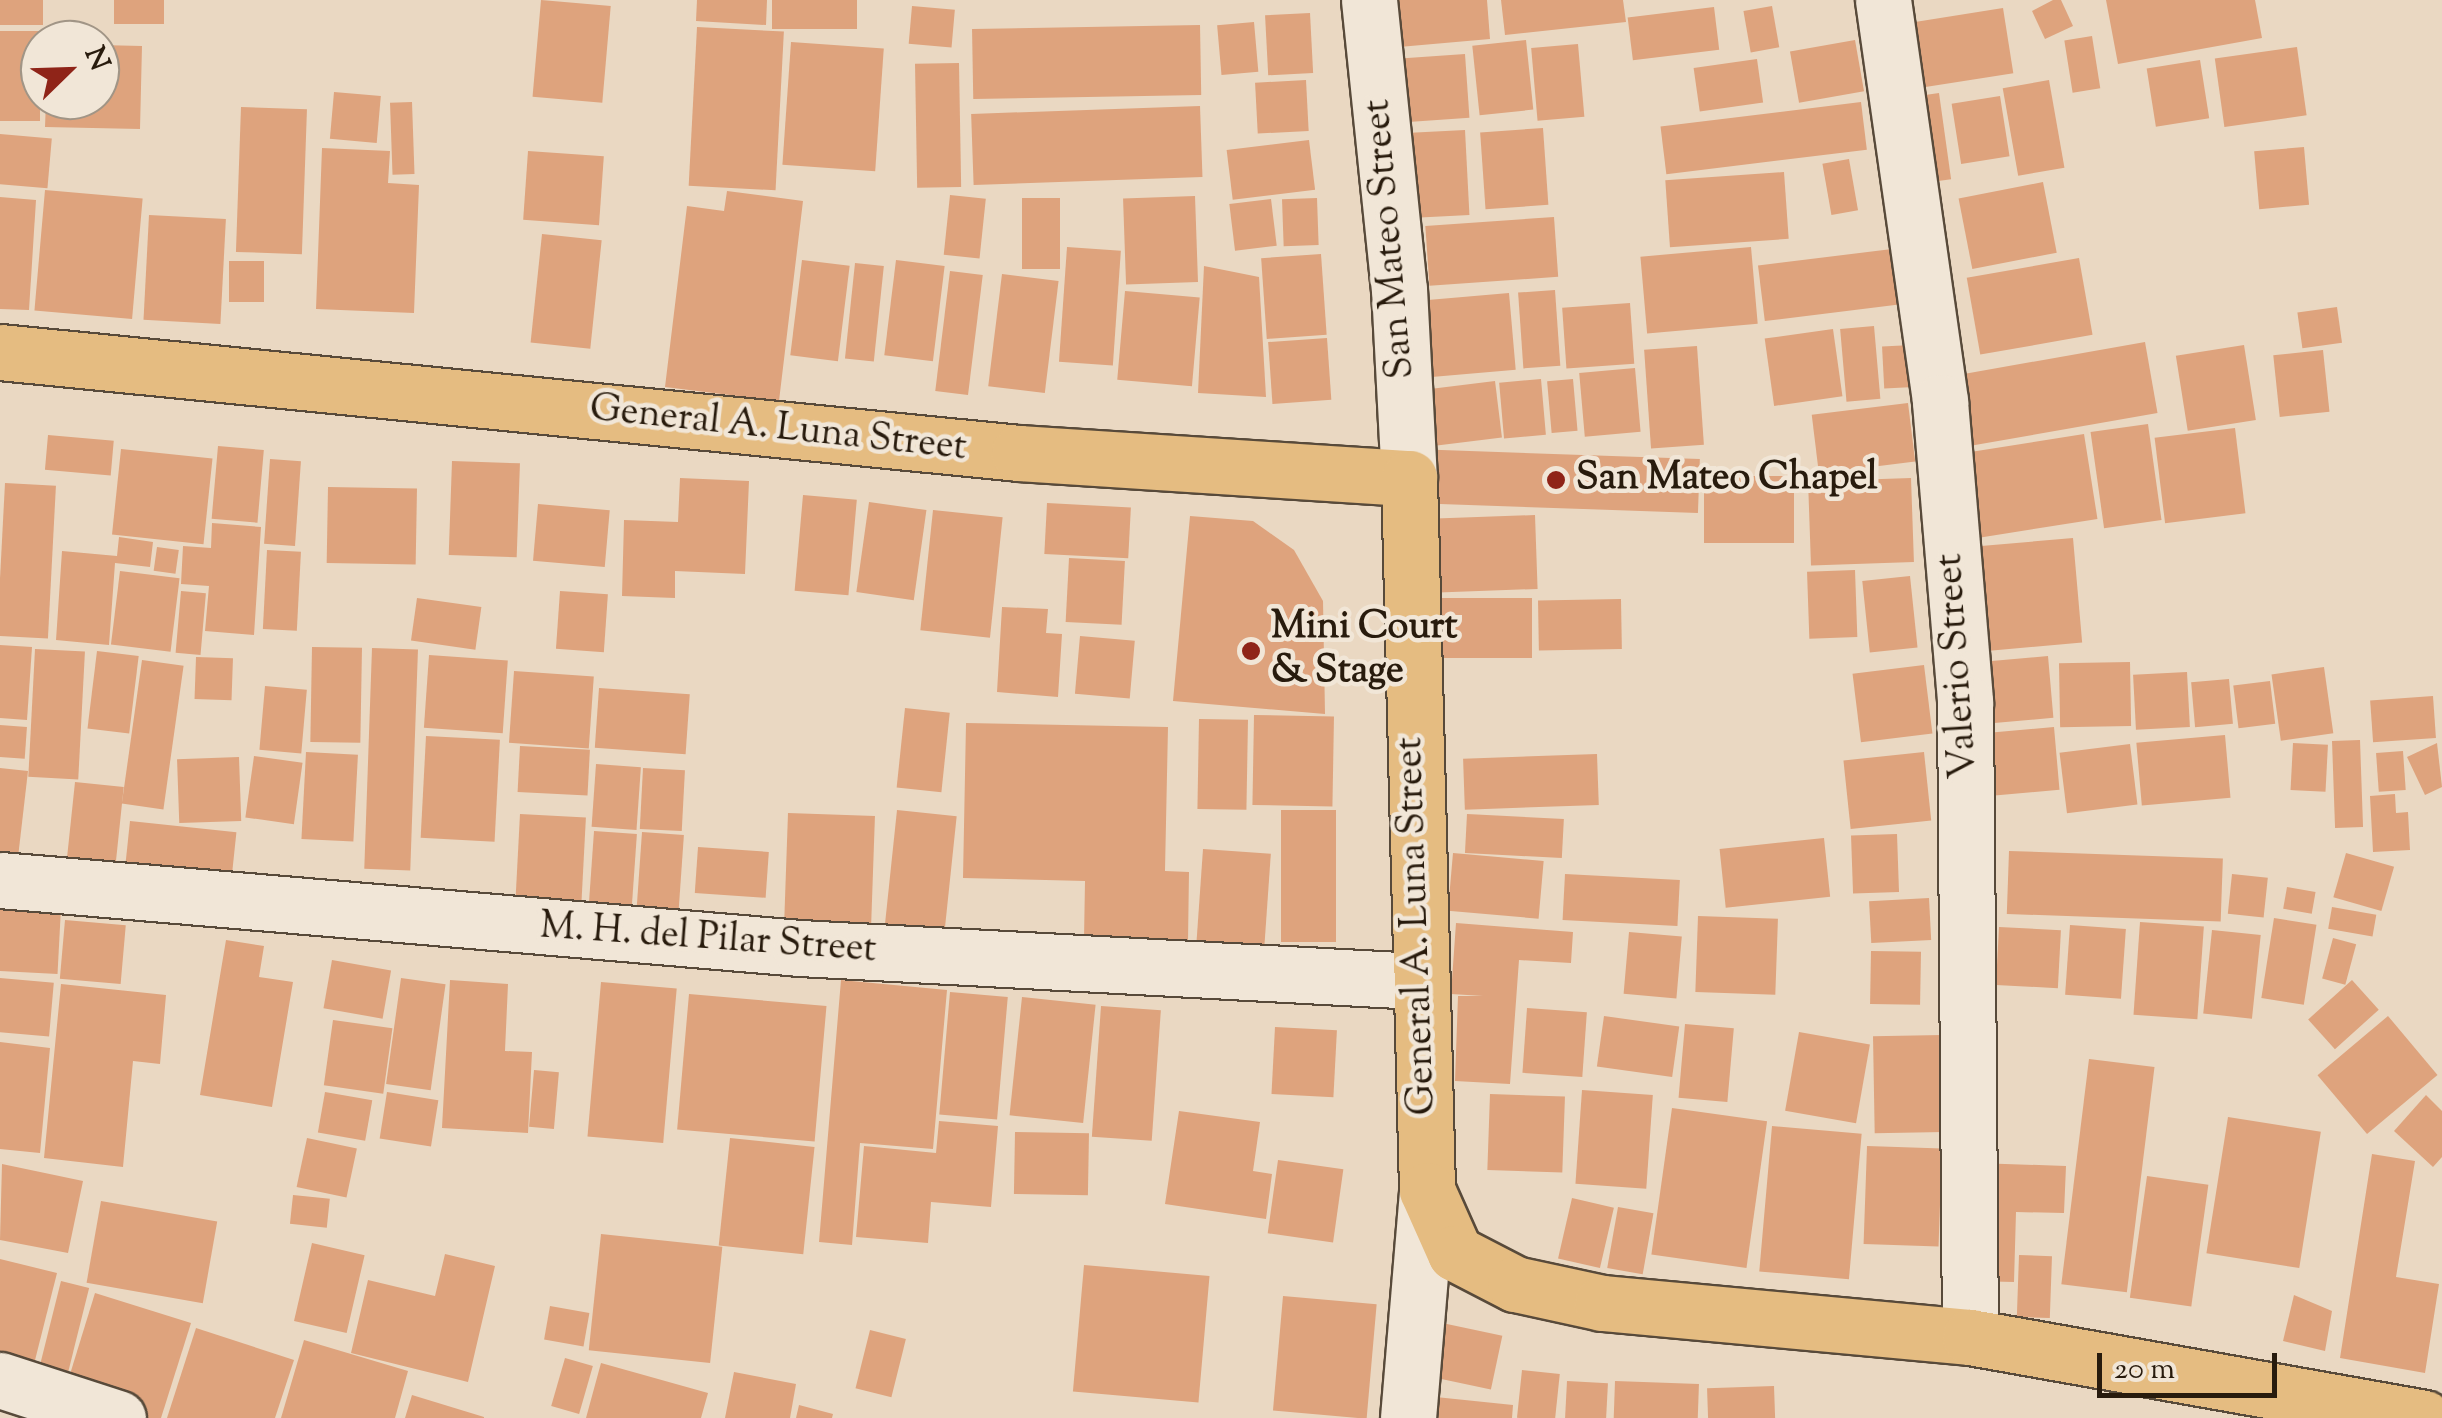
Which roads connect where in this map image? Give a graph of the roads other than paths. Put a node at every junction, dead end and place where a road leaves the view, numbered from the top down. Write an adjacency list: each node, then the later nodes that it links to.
1 (1369, 0): 4 (street, San Mateo Street)
2 (1883, 0): 8 (street, Valerio Street)
3 (0, 352): 4 (main road, General A. Luna Street)
4 (1408, 478): 6 (main road, General A. Luna Street)
5 (0, 880): 6 (street, M. H. del Pilar Street)
6 (1418, 981): 7 (main road, General A. Luna Street)
7 (1426, 1190): 8 (main road, General A. Luna Street); 11 (street)
8 (1970, 1337): 12 (main road, General A. Luna Street)
9 (7, 1394): 10 (street)
10 (118, 1418)
11 (1408, 1418)
12 (2424, 1418)

